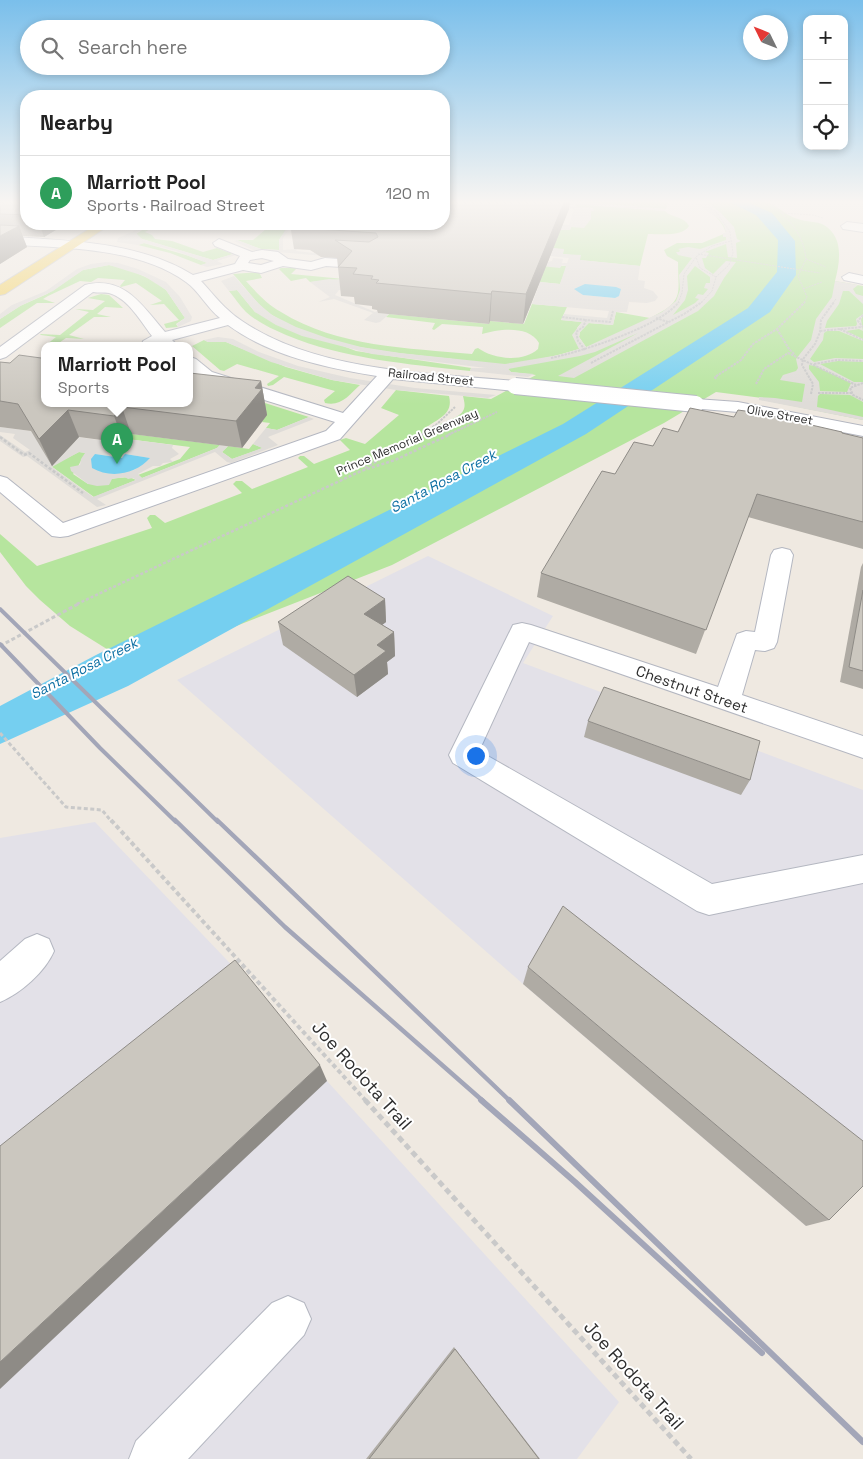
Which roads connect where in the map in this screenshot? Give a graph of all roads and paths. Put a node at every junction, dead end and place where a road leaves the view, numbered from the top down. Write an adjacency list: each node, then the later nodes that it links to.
1 (34, 268): 22 (main road)
2 (170, 268): 18 (street)
3 (225, 268): 18 (street)
4 (252, 268): 5 (street)
5 (274, 268)
6 (315, 268): 13 (street)
7 (687, 268): 26 (path)
8 (700, 268): 16 (path)
9 (726, 268): 16 (path)
10 (788, 268): 15 (path, bridge)
11 (800, 268): 21 (path)
12 (826, 268): 14 (path)
13 (366, 270)
14 (829, 272)
15 (820, 273)
16 (716, 277): 29 (path)
17 (848, 278): 19 (street); 33 (path)
18 (192, 279): 27 (street, Railroad Street)
19 (863, 280)
20 (824, 281): 21 (path)
21 (803, 289): 31 (path)
22 (0, 290)
23 (613, 311): 28 (path)
24 (863, 315): 30 (path)
25 (562, 317): 28 (path)
26 (656, 318): 29 (path); 37 (path)
27 (231, 320): 36 (street); 47 (street, Railroad Street)
28 (586, 320): 37 (path)
29 (668, 322): 45 (path)
30 (862, 327): 32 (path)
31 (777, 329): 39 (path); 50 (path)
32 (840, 329): 33 (path); 34 (path)
33 (820, 331): 41 (path)
34 (863, 340)
35 (158, 342): 38 (street)
36 (162, 342)
37 (586, 351): 40 (path)
38 (0, 354)
39 (797, 357): 41 (path); 53 (path)
40 (548, 358)
41 (803, 359): 46 (path); 54 (path)
42 (0, 360): 44 (street)
43 (863, 361): 46 (path)
44 (18, 362)
45 (590, 363)
46 (814, 364): 52 (path)
47 (389, 373): 49 (street, Railroad Street); 59 (street)
48 (198, 377): 59 (street)
49 (477, 382): 57 (street, Railroad Street, bridge); 63 (path)
50 (718, 382)
51 (863, 383): 52 (path)
52 (856, 384): 55 (path)
53 (750, 386)
54 (811, 393): 55 (path); 60 (path)
55 (852, 394): 56 (path)
56 (863, 400)
57 (696, 404): 60 (street, Olive Street)
58 (504, 408): 63 (path, Prince Memorial Greenway)
59 (348, 420): 64 (street)
60 (807, 420): 61 (street, Olive Street)
61 (863, 431)
62 (0, 437): 65 (path)
63 (361, 471): 67 (path, Prince Memorial Greenway)
64 (0, 482)
65 (84, 494)
66 (782, 555): 68 (street)
67 (0, 646)
68 (727, 700): 70 (street, Chestnut Street); 71 (street, Chestnut Street)
69 (0, 734): 76 (path, Joe Rodota Trail)
70 (863, 746)
71 (863, 869)
72 (37, 951): 73 (street)
73 (0, 984)
74 (288, 1319): 75 (street)
75 (154, 1459)
76 (692, 1459)

